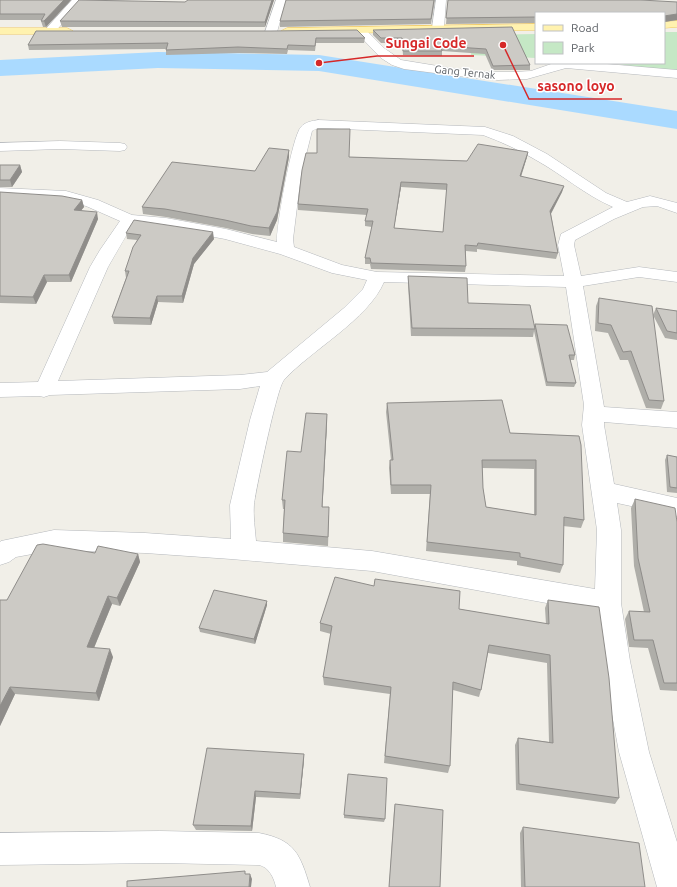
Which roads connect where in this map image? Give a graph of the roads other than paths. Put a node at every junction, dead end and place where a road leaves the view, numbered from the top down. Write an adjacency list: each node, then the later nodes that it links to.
1 (281, 0): 13 (street)
2 (441, 0): 8 (street)
3 (77, 1): 4 (street); 11 (street)
4 (92, 2)
5 (677, 24): 6 (main road)
6 (665, 25)
7 (535, 27): 8 (main road)
8 (438, 28): 9 (main road)
9 (360, 30): 13 (main road); 14 (street, Gang Ternak)
10 (0, 31): 11 (main road)
11 (50, 31): 12 (main road)
12 (82, 31)
13 (267, 32)
14 (677, 74)
15 (0, 147): 16 (street)
16 (120, 147)
17 (0, 193): 20 (street)
18 (626, 207): 19 (street); 21 (street); 24 (street)
19 (677, 208)
20 (129, 219): 21 (street); 27 (street)
21 (286, 250): 22 (street)
22 (377, 277): 24 (street); 25 (street)
23 (677, 277): 24 (street)
24 (574, 282): 28 (street)
25 (273, 378): 27 (street); 32 (street)
26 (0, 390): 27 (street)
27 (44, 390)
28 (594, 414): 29 (street); 30 (street)
29 (677, 420)
30 (603, 491): 31 (street); 34 (street)
31 (677, 507)
32 (244, 551): 33 (street); 34 (street)
33 (0, 555)
34 (608, 603): 37 (street)
35 (0, 849): 36 (street)
36 (293, 887)
37 (674, 887)

